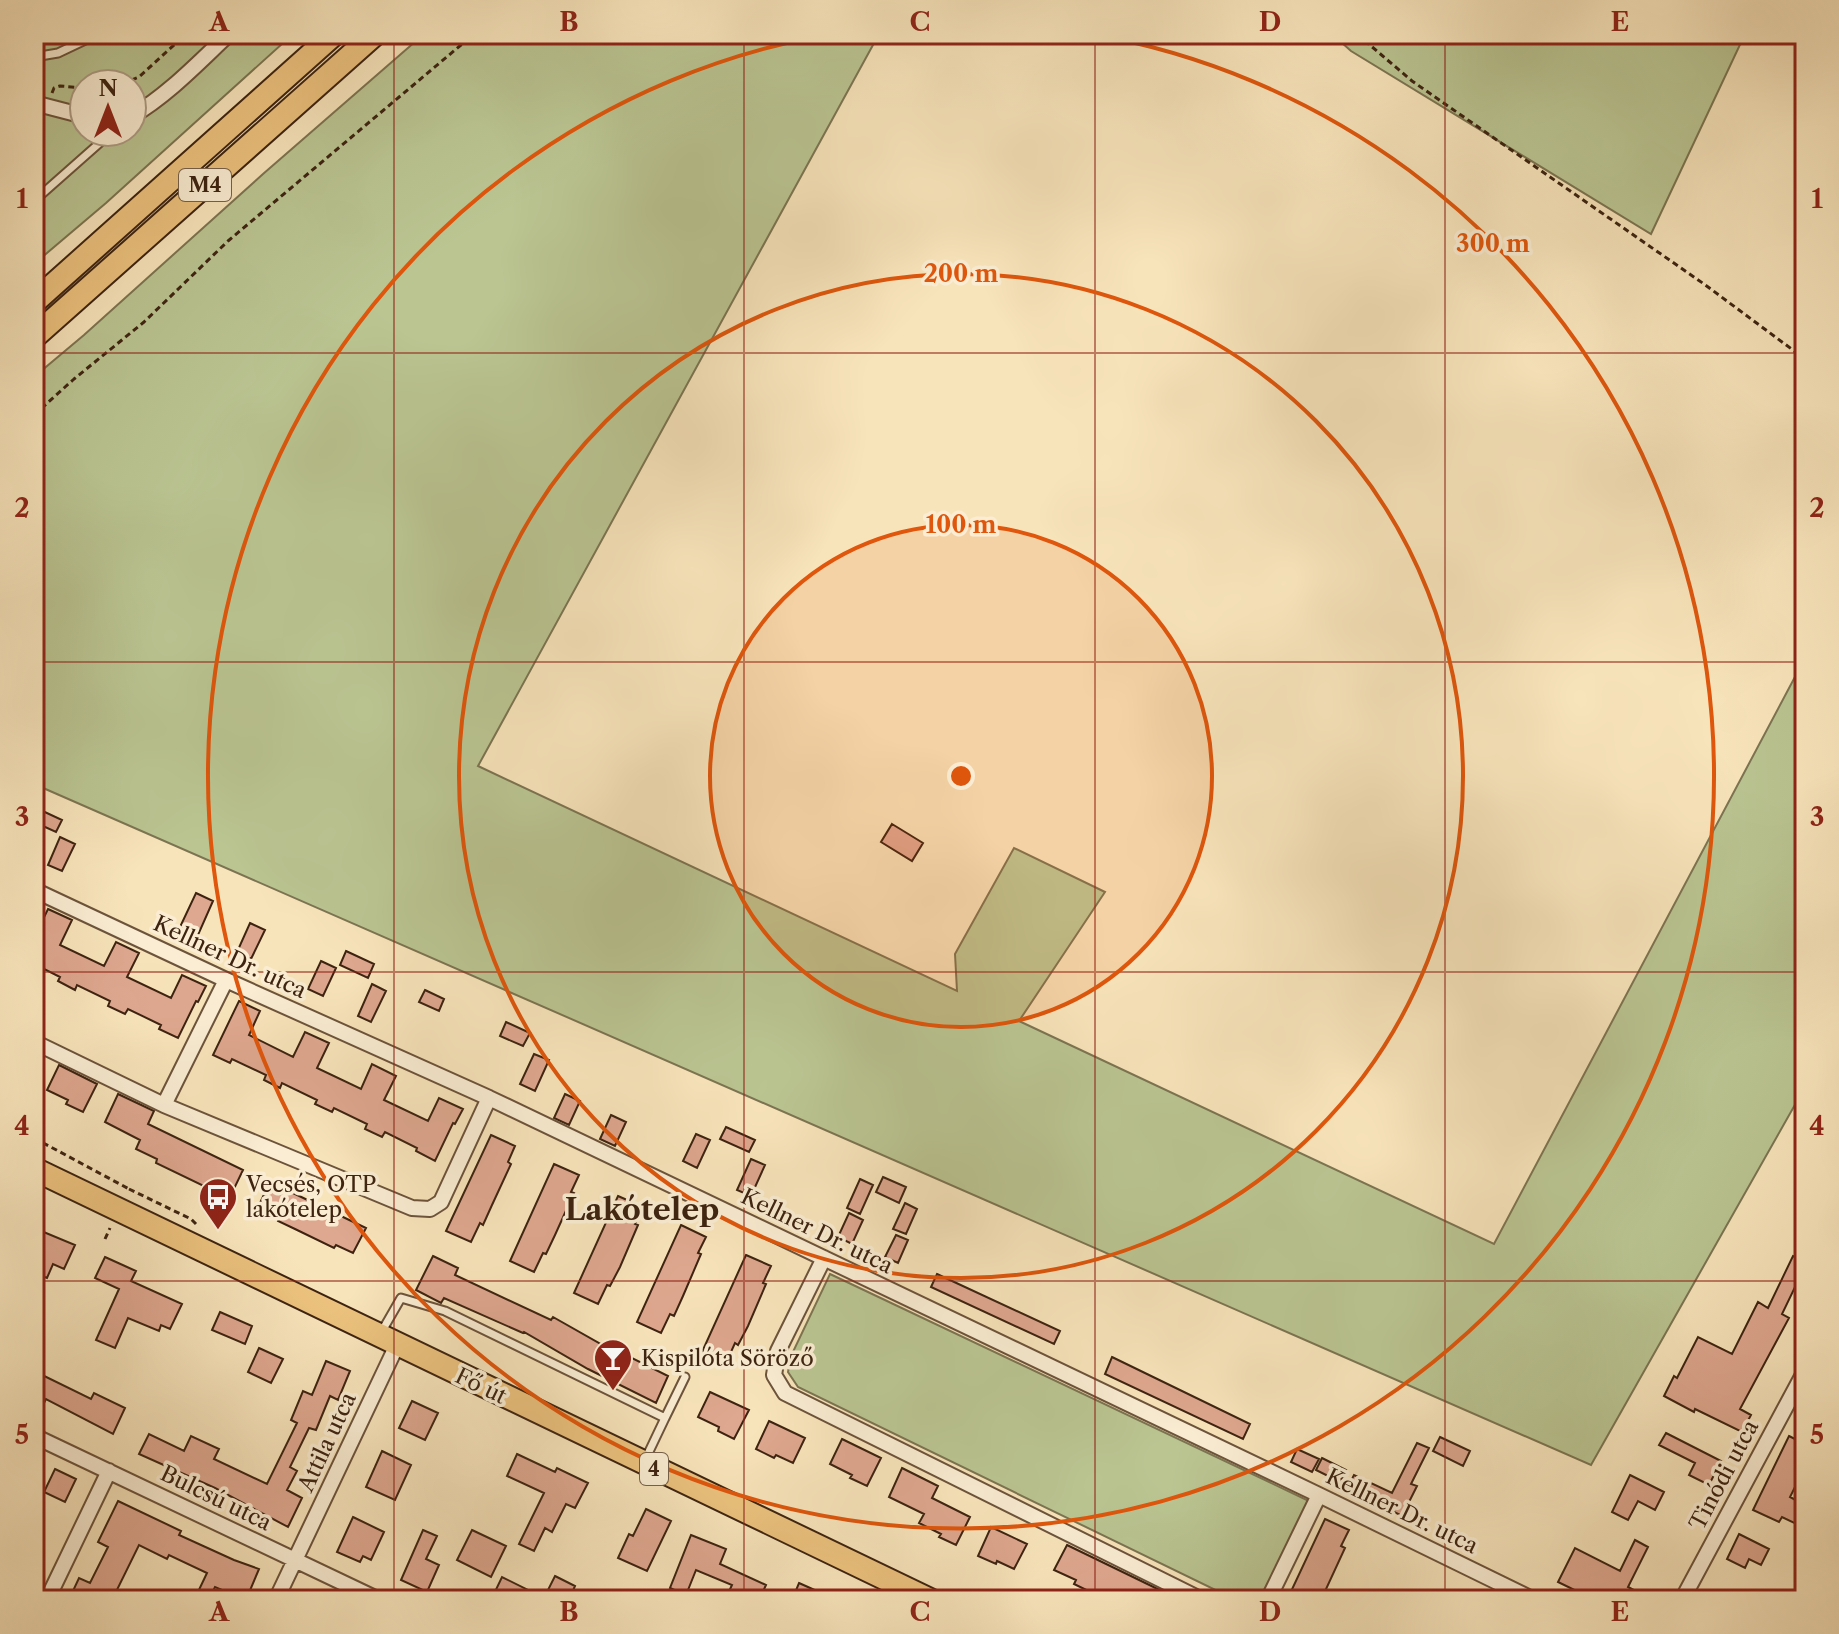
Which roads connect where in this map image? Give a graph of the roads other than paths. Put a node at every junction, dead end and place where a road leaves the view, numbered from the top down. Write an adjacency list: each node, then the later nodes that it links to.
1 (98, 34): 5 (lane)
2 (229, 34): 7 (street)
3 (334, 34): 11 (main road, M4)
4 (375, 34): 12 (main road, M4)
5 (34, 57)
6 (34, 103): 8 (street)
7 (148, 106)
8 (68, 112)
9 (94, 148): 10 (lane)
10 (34, 201)
11 (34, 302)
12 (34, 337)
13 (34, 890): 14 (street, Kellner Dr. utca)
14 (226, 980): 16 (street, Kellner Dr. utca); 17 (street)
15 (34, 1042): 17 (street)
16 (489, 1098): 17 (street); 19 (street, Kellner Dr. utca)
17 (164, 1105)
18 (34, 1169): 20 (main road, Fő út / 4)
19 (824, 1258): 27 (street, Kellner Dr. utca); 33 (street)
20 (388, 1341): 23 (lane); 25 (main road, Fő út / 4); 28 (street, Attila utca)
21 (1805, 1371): 36 (street, Tinódi utca)
22 (685, 1377): 23 (lane)
23 (665, 1418): 25 (lane)
24 (34, 1436): 26 (street, Bulcsú utca)
25 (643, 1464): 32 (main road, Fő út / 4)
26 (109, 1471): 28 (street, Bulcsú utca); 29 (street)
27 (1319, 1495): 34 (street); 35 (street, Kellner Dr. utca)
28 (295, 1560): 30 (street, Attila utca); 31 (street, Bulcsú utca)
29 (47, 1600)
30 (276, 1600)
31 (379, 1600)
32 (928, 1600)
33 (1202, 1600)
34 (1268, 1600)
35 (1534, 1600)
36 (1682, 1600)

